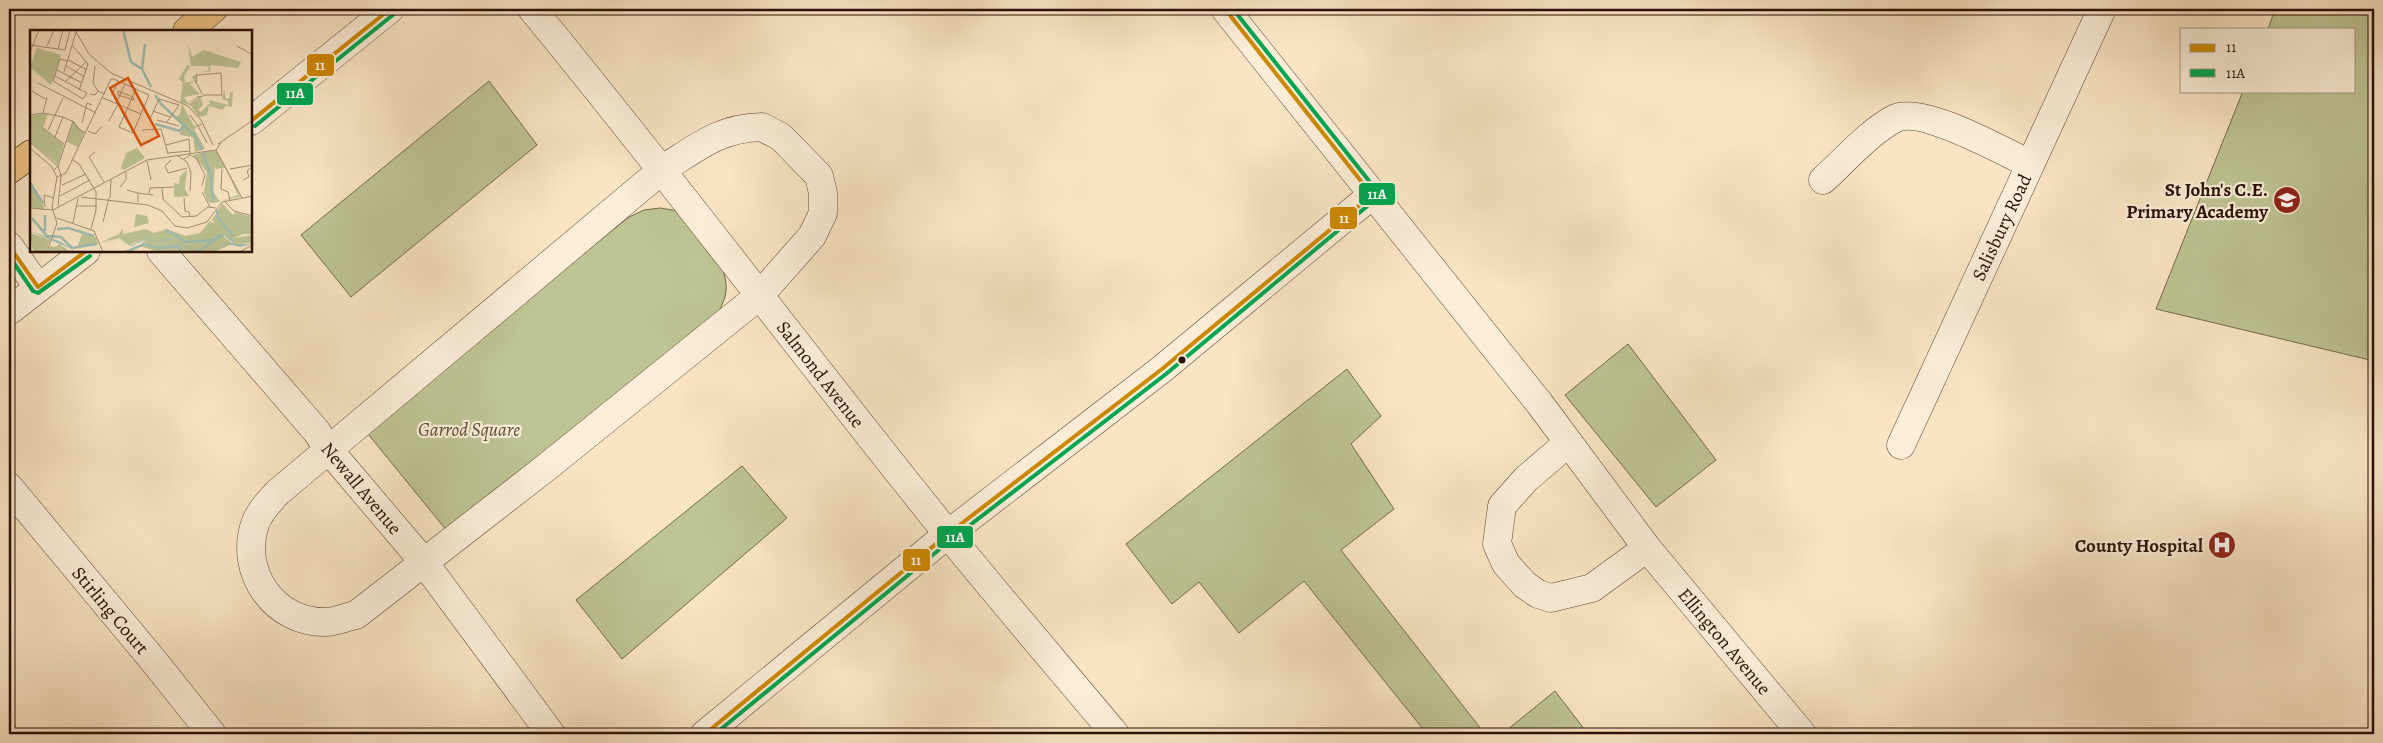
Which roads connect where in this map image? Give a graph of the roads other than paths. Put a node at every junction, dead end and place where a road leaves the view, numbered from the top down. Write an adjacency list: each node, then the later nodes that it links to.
1 (213, 9): 6 (highway)
2 (390, 9): 7 (street)
3 (532, 9): 10 (street, Salmond Avenue)
4 (1225, 9): 13 (street, Ellington Avenue)
5 (2102, 9): 9 (street, Salisbury Road)
6 (188, 30)
7 (252, 120)
8 (30, 155): 11 (highway)
9 (2030, 164): 12 (street); 21 (street, Salisbury Road)
10 (663, 169): 18 (street, Salmond Avenue); 18 (street); 22 (street)
11 (9, 170)
12 (1823, 180)
13 (1372, 195): 20 (street, Ellington Avenue); 24 (street)
14 (9, 246): 17 (street)
15 (85, 252): 17 (street)
16 (162, 252): 22 (street, Newall Avenue)
17 (38, 288): 19 (street)
18 (759, 296): 24 (street, Salmond Avenue); 26 (street)
19 (9, 311)
20 (1568, 443): 25 (street, Ellington Avenue); 25 (street)
21 (1901, 446)
22 (328, 449): 26 (street, Newall Avenue); 26 (street)
23 (9, 487): 27 (street, Stirling Court)
24 (948, 534): 29 (street); 30 (street, Salmond Avenue)
25 (1647, 548): 31 (street, Ellington Avenue)
26 (423, 561): 28 (street, Newall Avenue)
27 (212, 734)
28 (551, 734)
29 (705, 734)
30 (1115, 734)
31 (1802, 734)

